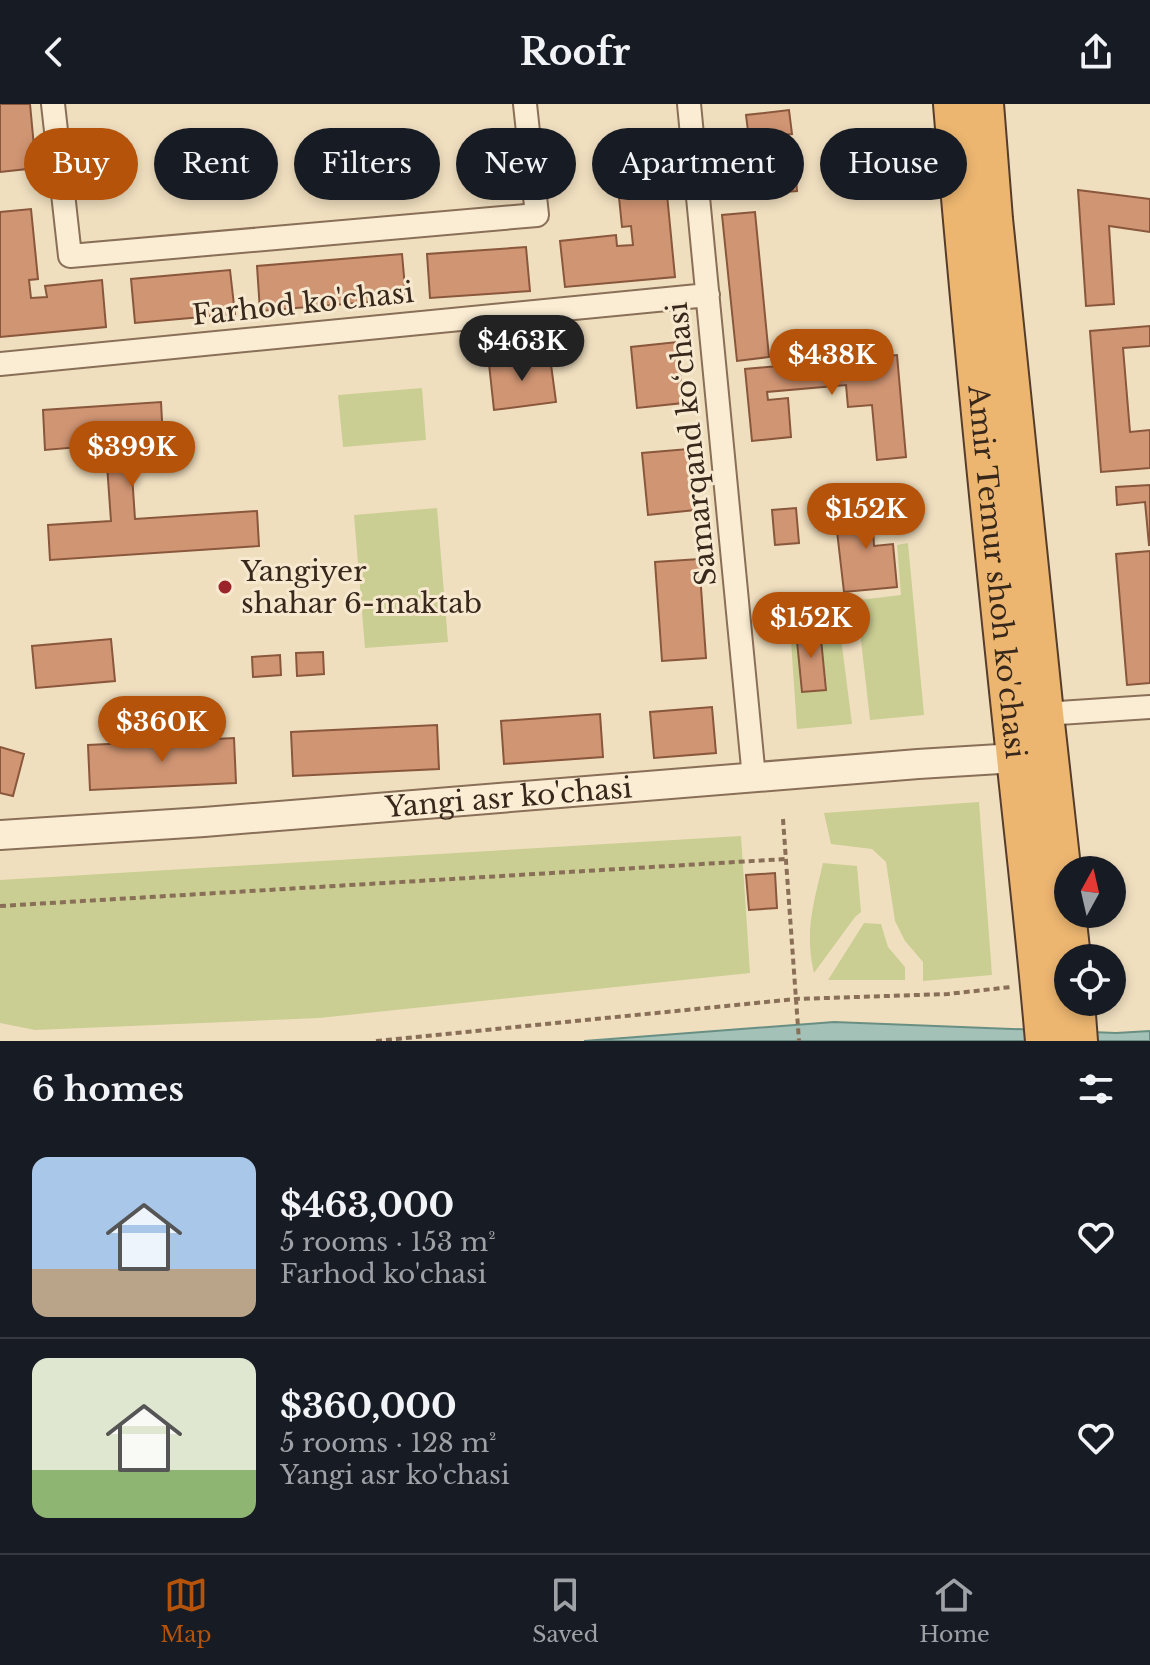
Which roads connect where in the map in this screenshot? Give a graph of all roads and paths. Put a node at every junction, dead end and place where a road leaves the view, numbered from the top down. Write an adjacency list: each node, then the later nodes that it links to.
1 (53, 104): 2 (street)
2 (525, 104)
3 (689, 104): 6 (street, Samarqand ko‘chasi)
4 (953, 104): 10 (highway, Amir Temur shoh ko'chasi)
5 (984, 104): 9 (highway, Amir Temur shoh ko'chasi)
6 (708, 295): 7 (street, Farhod ko'chasi); 11 (street, Samarqand ko‘chasi)
7 (0, 364)
8 (1150, 707): 9 (street)
9 (1044, 714): 17 (highway, Amir Temur shoh ko'chasi)
10 (1016, 758): 11 (street, Yangi asr ko'chasi); 16 (highway, Amir Temur shoh ko'chasi)
11 (754, 778): 13 (street, Yangi asr ko'chasi)
12 (783, 819): 14 (path)
13 (0, 835)
14 (786, 859): 15 (path); 20 (path)
15 (0, 906)
16 (1058, 944)
17 (1059, 944)
18 (1010, 972): 20 (path)
19 (1054, 981): 24 (highway, Amir Temur shoh ko'chasi)
20 (796, 999): 22 (path); 23 (path)
21 (1076, 1016): 25 (highway)
22 (376, 1041)
23 (799, 1041)
24 (1045, 1041)
25 (1078, 1041)

